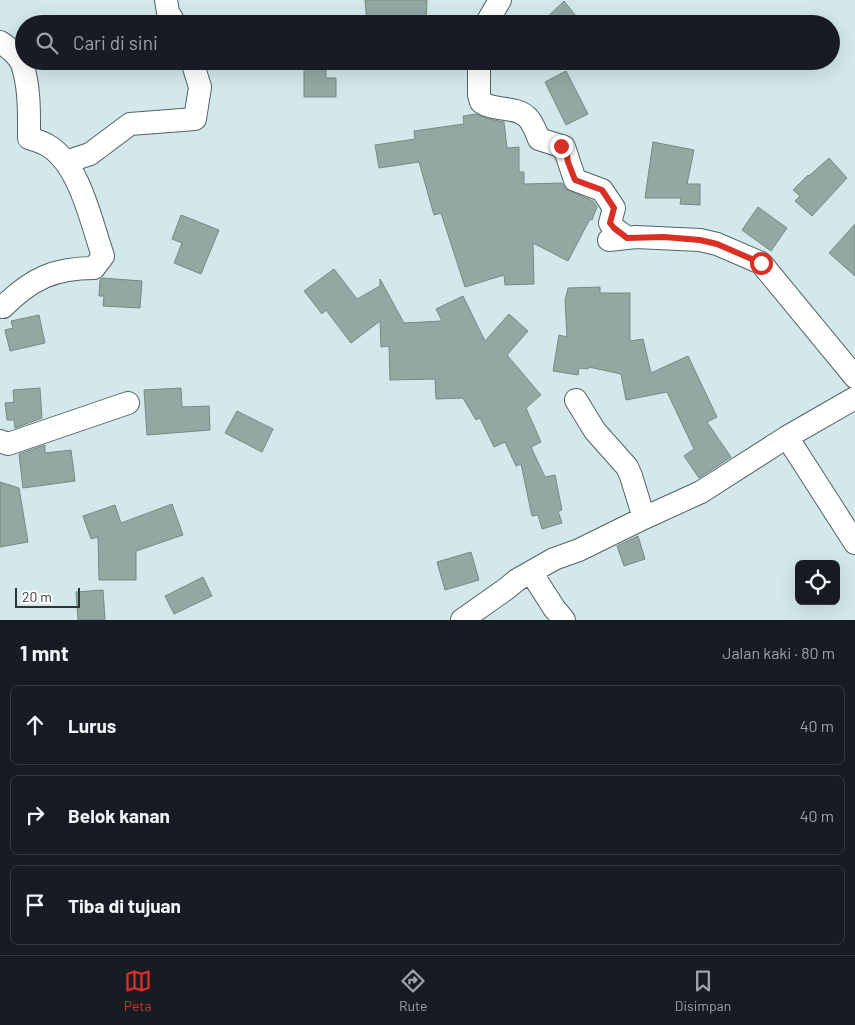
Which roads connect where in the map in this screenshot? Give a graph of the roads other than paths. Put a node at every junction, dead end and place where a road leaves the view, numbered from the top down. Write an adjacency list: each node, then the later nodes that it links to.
1 (166, 0): 3 (street)
2 (500, 0): 4 (street)
3 (170, 15)
4 (491, 15)
5 (0, 42): 6 (street)
6 (15, 56)
7 (23, 70): 10 (street)
8 (195, 70): 10 (street)
9 (479, 70): 12 (street)
10 (66, 162): 11 (street)
11 (0, 306)
12 (855, 377)
13 (855, 398): 16 (street)
14 (576, 400): 18 (street)
15 (128, 404): 17 (street)
16 (787, 437): 18 (street); 19 (street)
17 (0, 441)
18 (644, 518): 20 (street)
19 (855, 543)
20 (531, 572): 21 (street); 22 (street)
21 (462, 620)
22 (564, 620)

